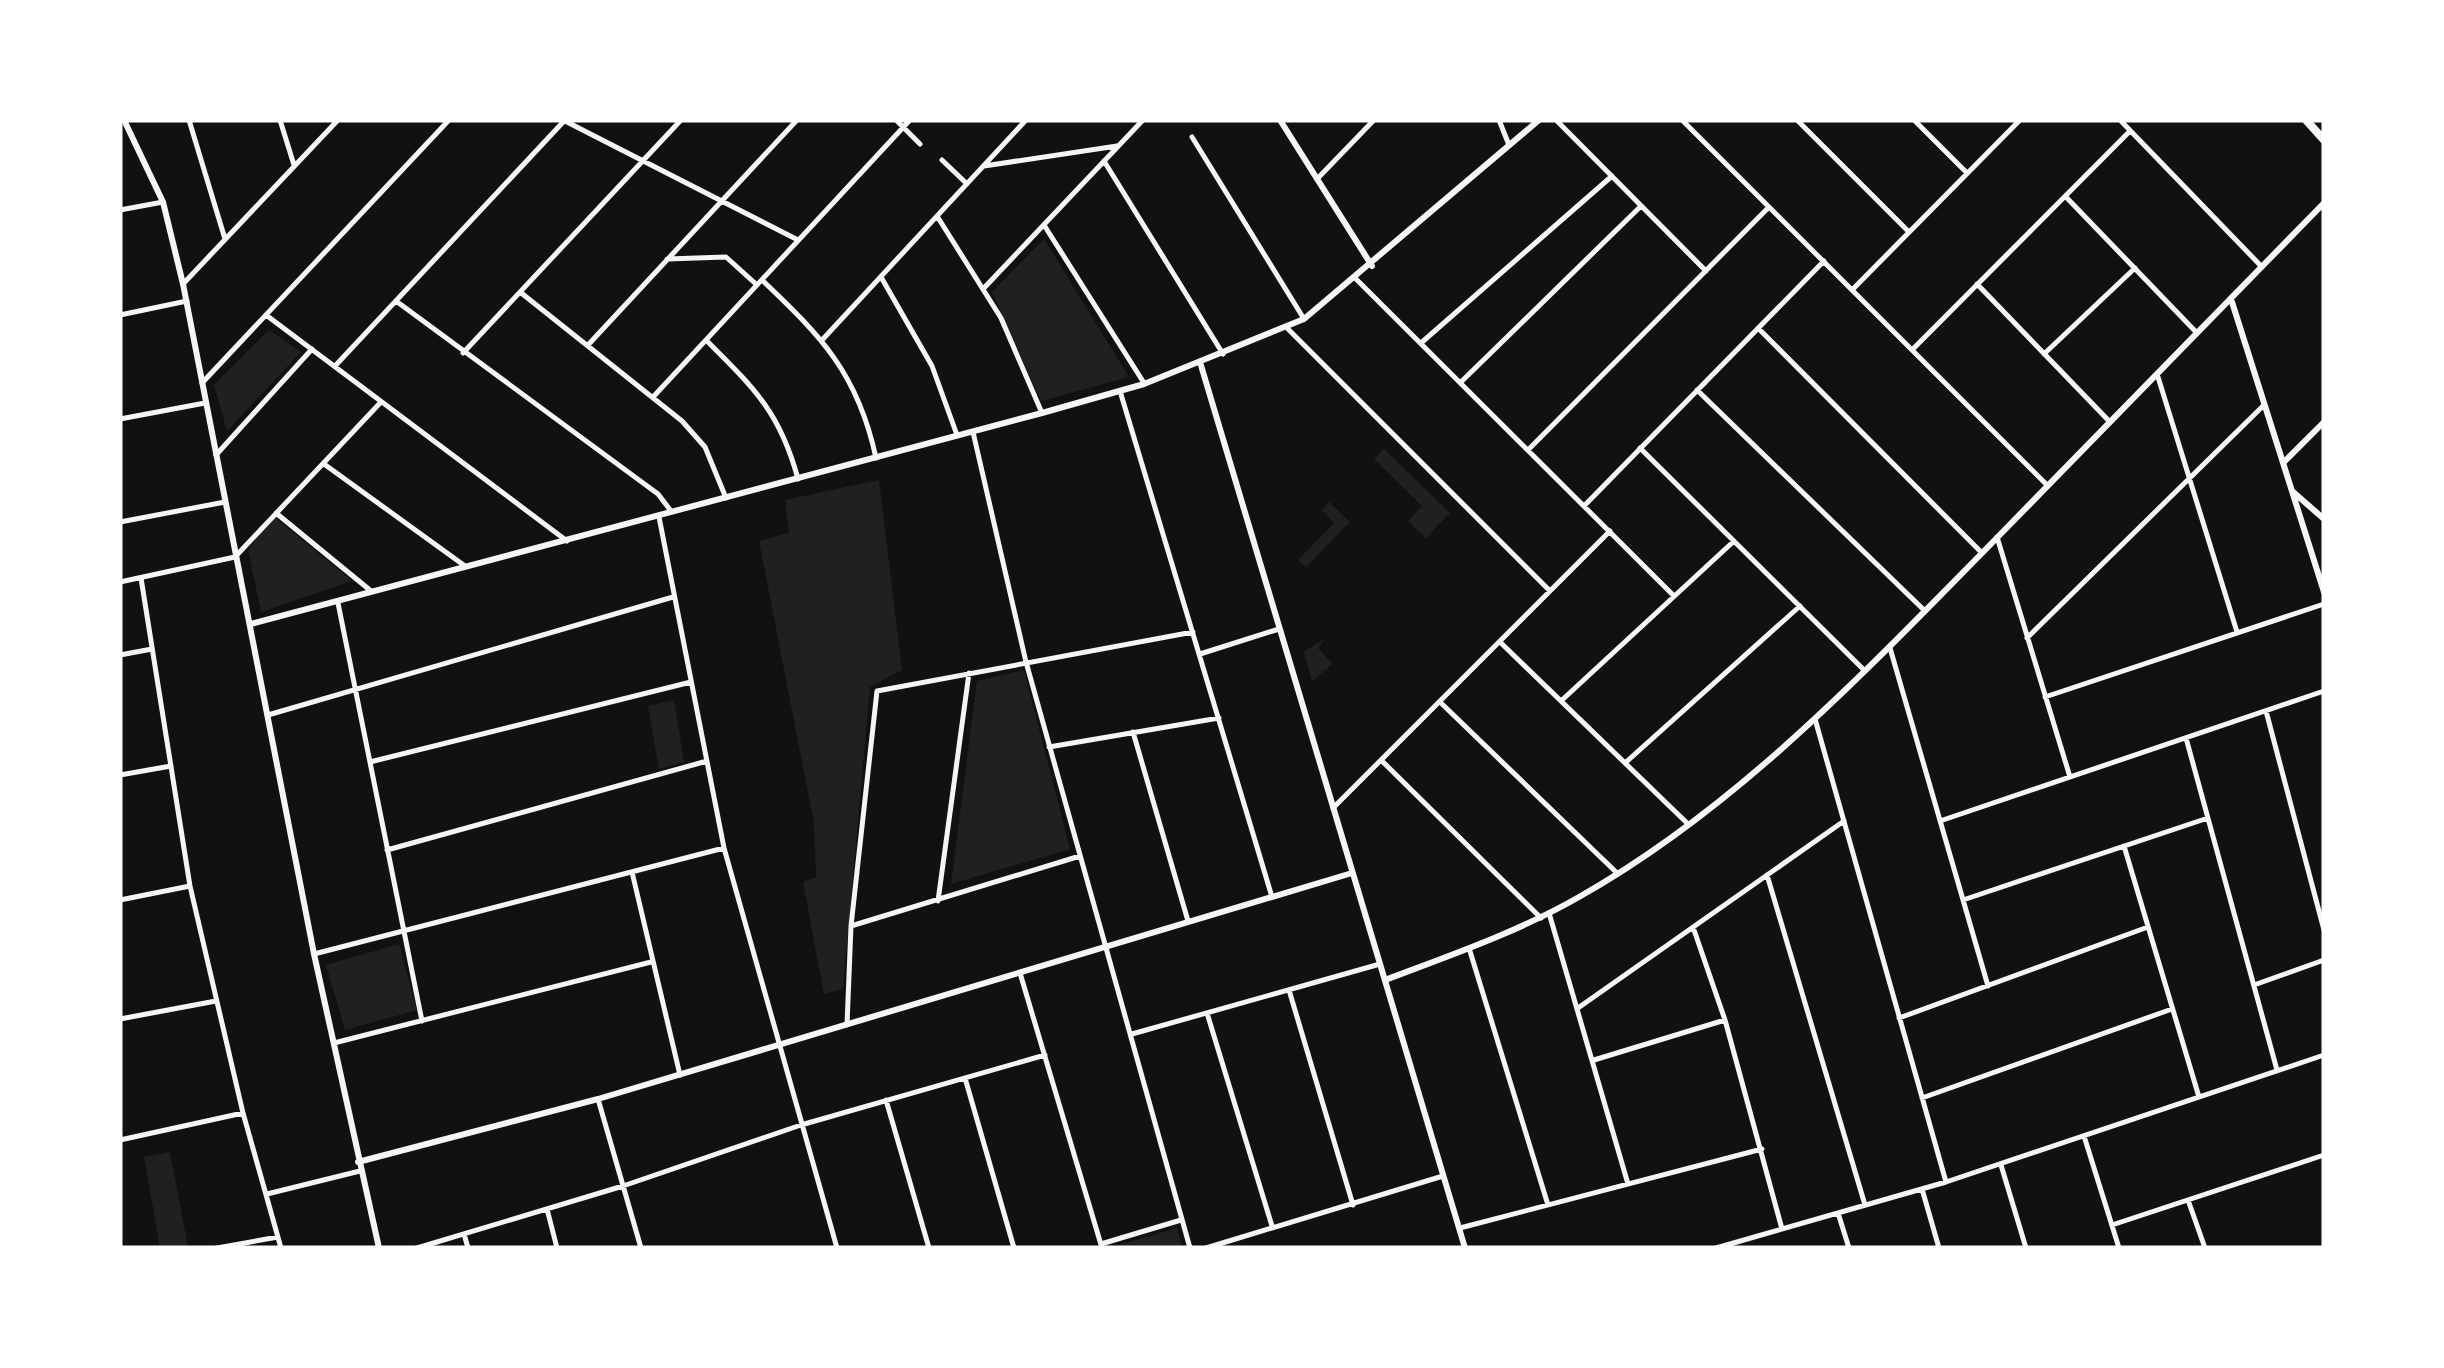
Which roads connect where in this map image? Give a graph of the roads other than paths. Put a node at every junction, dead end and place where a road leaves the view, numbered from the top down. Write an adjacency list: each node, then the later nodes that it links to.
1 (124, 120): 42 (street)
2 (189, 120): 51 (street)
3 (280, 120): 34 (street)
4 (338, 120): 34 (street)
5 (449, 120): 71 (street)
6 (565, 120): 32 (street); 67 (street)
7 (682, 120): 32 (street)
8 (796, 120): 43 (street)
9 (896, 120): 24 (street)
10 (910, 120): 24 (street)
11 (1026, 120): 35 (street)
12 (1143, 120): 29 (street)
13 (1280, 120): 38 (street)
14 (1374, 120): 38 (street)
15 (1499, 120): 30 (street)
16 (1538, 120): 30 (street)
17 (1556, 120): 37 (street)
18 (1682, 120): 46 (street)
19 (1797, 120): 50 (street)
20 (1914, 120): 36 (street)
21 (2020, 120): 36 (street)
22 (2120, 120): 25 (street)
23 (2306, 120): 27 (main road)
24 (903, 127): 28 (street); 52 (street)
25 (2130, 131): 40 (street); 56 (street)
26 (1192, 137): 72 (street)
27 (2324, 140)
28 (920, 144)
29 (1120, 146): 33 (street); 35 (street)
30 (1509, 146): 55 (street)
31 (942, 160): 39 (street)
32 (643, 161): 43 (street); 66 (street)
33 (1104, 161): 49 (street); 83 (street)
34 (294, 166): 51 (street)
35 (983, 166): 39 (street)
36 (1967, 173): 50 (street)
37 (1612, 176): 45 (street); 78 (street)
38 (1317, 178): 55 (street)
39 (967, 184): 48 (street)
40 (2065, 196): 57 (street); 63 (street)
41 (120, 198): 47 (street)
42 (163, 202): 47 (street); 62 (street)
43 (721, 202): 52 (street); 53 (street)
44 (2324, 202): 56 (street)
45 (1641, 206): 58 (street); 89 (street)
46 (1769, 207): 54 (street); 58 (street)
47 (121, 210)
48 (936, 216): 59 (street); 64 (street)
49 (1044, 226): 64 (street); 90 (street)
50 (1908, 231): 65 (street)
51 (225, 239): 62 (street)
52 (798, 240): 61 (street)
53 (667, 259): 61 (street); 79 (street)
54 (1824, 262): 65 (street); 74 (street)
55 (1372, 266): 60 (street)
56 (2262, 267): 68 (street)
57 (2135, 268): 75 (street); 84 (street)
58 (1706, 271): 104 (street)
59 (881, 277): 76 (street); 102 (street)
60 (1356, 279): 72 (street); 78 (street)
61 (759, 282): 76 (street); 77 (street)
62 (183, 284): 69 (street)
63 (1977, 284): 81 (street); 84 (street)
64 (984, 288): 97 (street)
65 (1852, 290): 81 (street)
66 (520, 292): 79 (street); 82 (street)
67 (396, 300): 82 (street); 86 (street)
68 (2232, 300): 75 (street); 96 (street)
69 (187, 301): 70 (street); 88 (street)
70 (120, 314)
71 (266, 315): 80 (street); 88 (street)
72 (1304, 319): 73 (street)
73 (1288, 328): 83 (street); 130 (street)
74 (1758, 328): 91 (street); 125 (street)
75 (2199, 335): 87 (street)
76 (823, 339): 106 (street)
77 (706, 340): 93 (street); 110 (street)
78 (1421, 344): 89 (street)
79 (588, 345): 93 (street)
80 (312, 349): 86 (street); 105 (street)
81 (1912, 350): 111 (street)
82 (464, 353): 117 (street)
83 (1223, 354): 85 (street)
84 (2044, 354): 100 (street)
85 (1200, 362): 90 (street); 140 (street)
86 (334, 366): 95 (street)
87 (2158, 377): 100 (street); 109 (street)
88 (202, 383): 94 (street)
89 (1461, 383): 104 (street)
90 (1144, 384): 92 (street)
91 (1697, 390): 103 (street); 138 (street)
92 (1120, 391): 97 (street); 141 (street)
93 (654, 396): 113 (street)
94 (206, 402): 98 (street); 105 (street)
95 (381, 402): 108 (street); 123 (street)
96 (2264, 405): 107 (street); 109 (street)
97 (1042, 413): 101 (street)
98 (120, 419)
99 (2324, 422): 107 (street)
100 (2111, 423): 111 (street)
101 (973, 432): 102 (street); 149 (street)
102 (958, 436): 106 (street)
103 (1640, 448): 115 (street); 124 (street)
104 (1528, 450): 115 (street)
105 (216, 456): 114 (street)
106 (876, 458): 110 (street)
107 (2283, 463): 112 (street)
108 (323, 464): 116 (street); 127 (street)
109 (2190, 478): 142 (street); 143 (street)
110 (798, 480): 113 (street)
111 (2048, 486): 122 (street)
112 (2291, 490): 119 (street); 131 (street)
113 (726, 498): 117 (street)
114 (224, 502): 120 (street); 126 (street)
115 (1584, 506): 121 (street)
116 (276, 513): 126 (street); 132 (street)
117 (673, 513): 118 (street)
118 (659, 516): 123 (street); 134 (street)
119 (2324, 519)
120 (120, 522)
121 (1610, 531): 130 (street); 133 (street)
122 (1997, 538): 125 (street); 143 (street)
123 (567, 541): 127 (street)
124 (1734, 541): 133 (street); 137 (street)
125 (1982, 553): 138 (street)
126 (235, 557): 128 (street); 139 (street)
127 (468, 568): 132 (street)
128 (140, 578): 129 (street); 146 (street)
129 (120, 582)
130 (1550, 591): 144 (street)
131 (2324, 592)
132 (373, 593): 135 (street)
133 (1674, 596): 156 (street)
134 (674, 597): 152 (street); 153 (street)
135 (338, 602): 139 (street); 153 (street)
136 (2324, 604): 142 (street)
137 (1800, 606): 150 (street); 168 (street)
138 (1924, 611): 145 (street)
139 (250, 624): 159 (street)
140 (1279, 629): 147 (street); 172 (street)
141 (1193, 632): 147 (street); 149 (street)
142 (2238, 632): 155 (street)
143 (2028, 638): 155 (street)
144 (1500, 642): 156 (street); 157 (street)
145 (1890, 646): 150 (street); 174 (street)
146 (152, 649): 148 (street); 169 (street)
147 (1200, 654): 160 (street)
148 (120, 655)
149 (1026, 662): 151 (street); 164 (street)
150 (1864, 671): 161 (street)
151 (969, 674): 189 (street); 193 (street)
152 (692, 682): 165 (street); 167 (street)
153 (355, 689): 159 (street); 167 (street)
154 (2324, 691): 158 (street)
155 (2046, 697): 171 (street)
156 (1561, 701): 168 (street)
157 (1440, 702): 166 (street); 183 (street)
158 (2266, 711): 163 (street); 196 (street)
159 (268, 715): 200 (street)
160 (1218, 718): 162 (street); 186 (street)
161 (1815, 719): 175 (street); 176 (street)
162 (1133, 732): 164 (street); 192 (street)
163 (2186, 738): 171 (street); 173 (street)
164 (1048, 747): 180 (street)
165 (707, 760): 178 (street); 179 (street)
166 (1381, 760): 172 (street); 191 (street)
167 (370, 762): 179 (street)
168 (1625, 763): 176 (street)
169 (171, 766): 170 (street); 185 (street)
170 (120, 776)
171 (2070, 777): 174 (street)
172 (1333, 808): 182 (street)
173 (2208, 818): 177 (street); 206 (street)
174 (1940, 820): 188 (street)
175 (1844, 821): 184 (street); 213 (street)
176 (1688, 824): 183 (street)
177 (2124, 846): 188 (street); 195 (street)
178 (724, 848): 181 (street); 220 (street)
179 (387, 850): 197 (street)
180 (1080, 856): 189 (street); 198 (street)
181 (632, 872): 197 (street); 202 (street)
182 (1352, 873): 186 (street); 203 (street)
183 (1618, 874): 190 (street)
184 (1767, 875): 194 (street); 248 (street)
185 (190, 886): 187 (street); 209 (street)
186 (1272, 898): 192 (street)
187 (120, 900)
188 (1963, 900): 207 (street)
189 (938, 901): 193 (street)
190 (1550, 914): 191 (street); 210 (street)
191 (1540, 918): 199 (street)
192 (1189, 922): 198 (street)
193 (851, 926): 217 (street)
194 (1693, 927): 210 (street); 216 (street)
195 (2148, 927): 207 (street); 211 (street)
196 (2324, 930)
197 (403, 932): 200 (street); 215 (street)
198 (1108, 946): 204 (street); 218 (street)
199 (1469, 948): 205 (street); 247 (street)
200 (314, 954): 219 (street)
201 (2324, 960): 206 (street)
202 (651, 962): 215 (street); 225 (street)
203 (1380, 964): 205 (street); 208 (street)
204 (1020, 973): 217 (street); 222 (street)
205 (1385, 980): 239 (street)
206 (2254, 985): 224 (street)
207 (1988, 986): 213 (street)
208 (1289, 990): 212 (street); 246 (street)
209 (216, 1001): 214 (street); 231 (street)
210 (1578, 1008): 223 (street)
211 (2172, 1009): 227 (street); 228 (street)
212 (1207, 1014): 218 (street); 253 (street)
213 (1899, 1018): 228 (street)
214 (120, 1019)
215 (422, 1020): 219 (street)
216 (1724, 1020): 223 (street); 235 (street)
217 (847, 1025): 220 (street)
218 (1131, 1034): 251 (street)
219 (333, 1044): 238 (street)
220 (779, 1045): 225 (street); 232 (street)
221 (2324, 1054): 224 (street)
222 (1045, 1055): 226 (street); 258 (street)
223 (1594, 1060): 241 (street)
224 (2277, 1070): 227 (street)
225 (680, 1075): 229 (street)
226 (965, 1078): 230 (street); 268 (street)
227 (2199, 1097): 233 (street)
228 (1922, 1098): 240 (street)
229 (598, 1100): 238 (street); 242 (street)
230 (886, 1100): 232 (street); 267 (street)
231 (243, 1114): 234 (street); 244 (street)
232 (801, 1125): 242 (street); 266 (street)
233 (2084, 1135): 237 (street); 252 (street)
234 (120, 1140)
235 (1762, 1149): 241 (street); 255 (street)
236 (2323, 1158): 245 (street)
237 (2000, 1164): 240 (street); 275 (street)
238 (358, 1166): 244 (street); 261 (street)
239 (1444, 1176): 246 (street); 254 (street)
240 (1946, 1182): 243 (street)
241 (1628, 1184): 247 (street)
242 (623, 1186): 249 (street); 265 (street)
243 (1922, 1189): 248 (street); 274 (street)
244 (267, 1194): 257 (street)
245 (2188, 1200): 252 (street); 277 (street)
246 (1353, 1204): 253 (street)
247 (1548, 1205): 254 (street)
248 (1865, 1206): 250 (street)
249 (547, 1209): 256 (street); 264 (street)
250 (1838, 1213): 255 (street); 273 (street)
251 (1181, 1220): 258 (street); 269 (street)
252 (2112, 1225): 276 (street)
253 (1272, 1227): 270 (street)
254 (1459, 1228): 271 (street)
255 (1782, 1230): 272 (street)
256 (464, 1234): 262 (street); 263 (street)
257 (278, 1237): 259 (street); 260 (street)
258 (1102, 1246)
259 (217, 1248)
260 (281, 1248)
261 (379, 1248)
262 (417, 1248)
263 (468, 1248)
264 (557, 1248)
265 (641, 1248)
266 (837, 1248)
267 (929, 1248)
268 (1014, 1248)
269 (1190, 1248)
270 (1206, 1248)
271 (1465, 1248)
272 (1716, 1248)
273 (1849, 1248)
274 (1939, 1248)
275 (2026, 1248)
276 (2119, 1248)
277 (2205, 1248)

